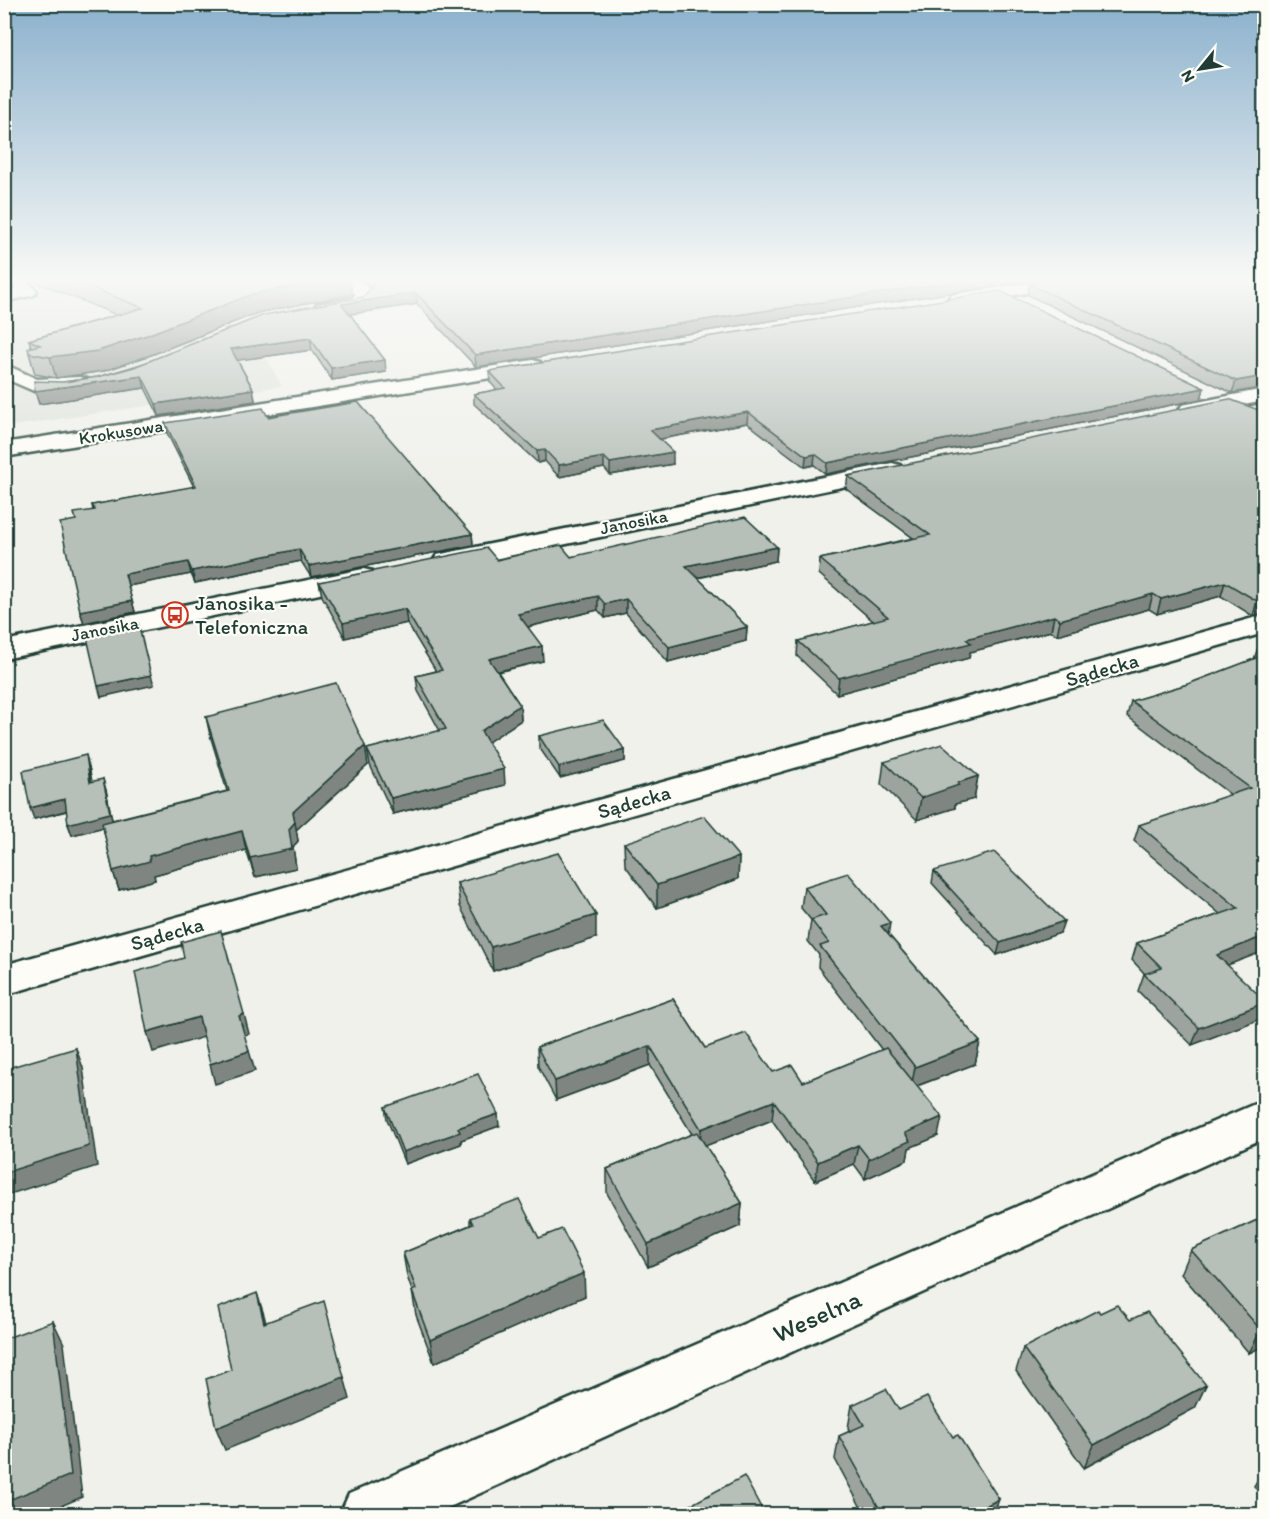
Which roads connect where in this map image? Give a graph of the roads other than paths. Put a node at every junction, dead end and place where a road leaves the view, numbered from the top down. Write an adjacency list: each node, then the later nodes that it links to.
1 (555, 363): 8 (street, Krokusowa)
2 (4, 370): 3 (street)
3 (101, 378)
4 (1206, 391): 5 (street)
5 (1229, 402): 6 (street); 7 (street)
6 (1261, 405)
7 (1170, 414)
8 (4, 450)
9 (912, 466): 10 (street, Janosika)
10 (420, 566)
11 (385, 573): 13 (street, Janosika)
12 (1264, 624): 14 (street, Sądecka)
13 (4, 650)
14 (4, 980)
15 (1264, 1118): 16 (street, Weselna)
16 (369, 1515)

